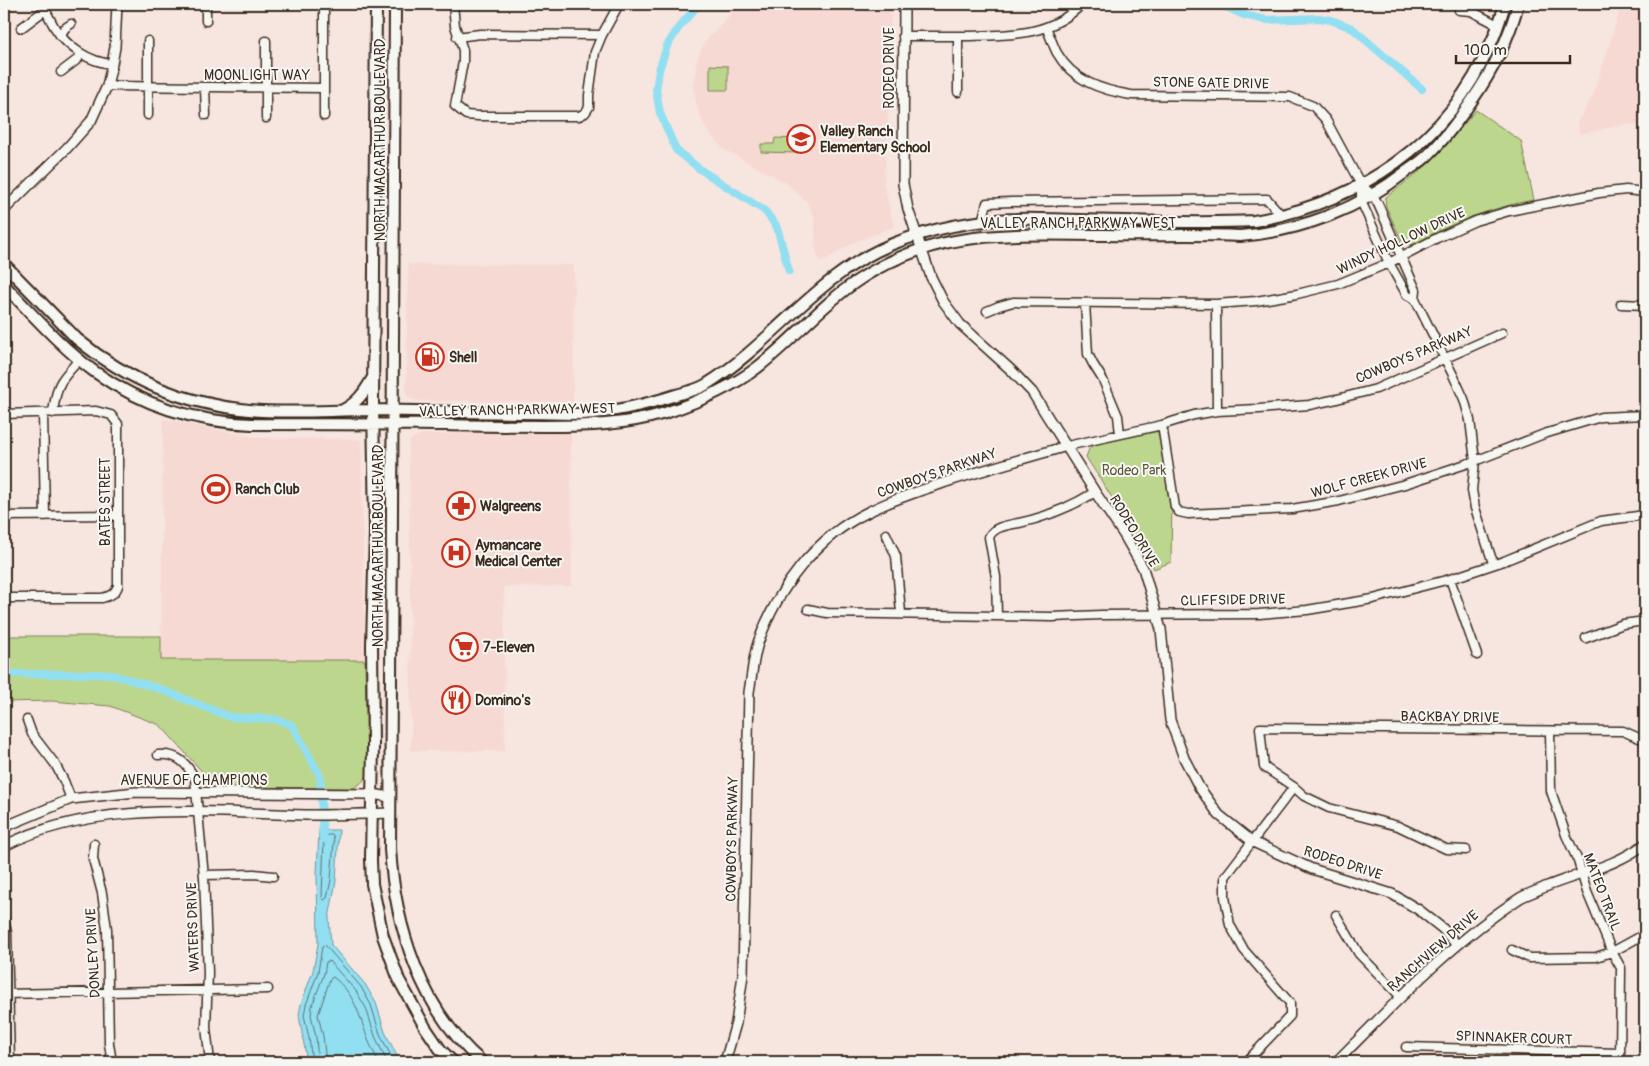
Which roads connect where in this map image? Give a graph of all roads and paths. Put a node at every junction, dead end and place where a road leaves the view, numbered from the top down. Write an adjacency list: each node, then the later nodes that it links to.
1 (117, 4): 29 (street)
2 (206, 4): 16 (street)
3 (324, 4): 35 (street, MOONLIGHT WAY)
4 (376, 4): 68 (main road, NORTH MACARTHUR BOULEVARD)
5 (395, 4): 76 (main road, NORTH MACARTHUR BOULEVARD)
6 (453, 4): 25 (street)
7 (619, 4): 21 (street)
8 (904, 4): 23 (street, RODEO DRIVE)
9 (1082, 4): 20 (street)
10 (1478, 4): 15 (street)
11 (1505, 4): 18 (main road, VALLEY RANCH PARKWAY WEST)
12 (1518, 4): 43 (main road, VALLEY RANCH PARKWAY WEST)
13 (44, 7): 19 (street); 22 (street)
14 (1459, 10): 15 (street)
15 (1471, 11): 18 (street)
16 (206, 22)
17 (70, 24): 22 (street)
18 (1498, 25): 41 (main road, VALLEY RANCH PARKWAY WEST)
19 (21, 28)
20 (1046, 28): 24 (street); 41 (street, STONE GATE DRIVE)
21 (602, 34): 25 (street); 25 (street)
22 (60, 36): 28 (street)
23 (903, 36): 24 (street); 51 (street, RODEO DRIVE)
24 (958, 36): 36 (street)
25 (457, 37)
26 (148, 41): 32 (street)
27 (266, 41): 34 (street)
28 (80, 53): 29 (street); 30 (street)
29 (112, 64): 31 (street)
30 (61, 72)
31 (107, 86): 32 (street, MOONLIGHT WAY); 45 (street)
32 (148, 87): 33 (street, MOONLIGHT WAY); 37 (street)
33 (206, 87): 34 (street, MOONLIGHT WAY); 38 (street)
34 (265, 88): 35 (street, MOONLIGHT WAY); 40 (street)
35 (323, 88): 39 (street)
36 (958, 92)
37 (148, 115)
38 (206, 115)
39 (324, 116)
40 (266, 118)
41 (1361, 185): 43 (street, STONE GATE DRIVE); 44 (street, STONE GATE DRIVE); 46 (main road, VALLEY RANCH PARKWAY WEST)
42 (1645, 192): 54 (street, WINDY HOLLOW DRIVE)
43 (1373, 195): 44 (main road, VALLEY RANCH PARKWAY WEST); 54 (street, STONE GATE DRIVE)
44 (1361, 202): 52 (main road, VALLEY RANCH PARKWAY WEST); 55 (street, STONE GATE DRIVE)
45 (4, 210)
46 (1282, 216): 48 (street); 49 (main road, VALLEY RANCH PARKWAY WEST)
47 (1078, 220): 48 (main road, VALLEY RANCH PARKWAY WEST); 49 (main road, VALLEY RANCH PARKWAY WEST); 50 (main road)
48 (982, 222): 51 (main road, VALLEY RANCH PARKWAY WEST)
49 (1226, 222): 52 (main road)
50 (1078, 235): 52 (main road, VALLEY RANCH PARKWAY WEST); 53 (main road, VALLEY RANCH PARKWAY WEST)
51 (917, 236): 53 (street, RODEO DRIVE); 69 (main road, VALLEY RANCH PARKWAY WEST)
52 (1225, 236)
53 (922, 248): 71 (main road, VALLEY RANCH PARKWAY WEST); 89 (street, RODEO DRIVE)
54 (1402, 257): 55 (street, WINDY HOLLOW DRIVE); 58 (street, STONE GATE DRIVE)
55 (1389, 263): 58 (street, STONE GATE DRIVE); 60 (street, WINDY HOLLOW DRIVE)
56 (4, 264): 65 (main road, VALLEY RANCH PARKWAY WEST)
57 (4, 285): 67 (main road, VALLEY RANCH PARKWAY WEST)
58 (1415, 299): 66 (street, STONE GATE DRIVE)
59 (1085, 303): 60 (street, WINDY HOLLOW DRIVE); 63 (street, WINDY HOLLOW DRIVE); 88 (street)
60 (1216, 304): 77 (street)
61 (1621, 304): 62 (street)
62 (1645, 306)
63 (987, 311)
64 (1502, 333): 66 (street, COWBOYS PARKWAY)
65 (89, 349): 67 (main road); 73 (main road, VALLEY RANCH PARKWAY WEST)
66 (1444, 358): 77 (street, COWBOYS PARKWAY); 90 (street, STONE GATE DRIVE)
67 (80, 360): 78 (street); 83 (main road, VALLEY RANCH PARKWAY WEST)
68 (373, 376): 74 (main road); 75 (main road, NORTH MACARTHUR BOULEVARD)
69 (702, 386): 70 (main road, VALLEY RANCH PARKWAY WEST); 71 (main road)
70 (691, 391): 72 (main road); 81 (main road, VALLEY RANCH PARKWAY WEST)
71 (707, 396): 72 (main road, VALLEY RANCH PARKWAY WEST)
72 (697, 401): 87 (main road, VALLEY RANCH PARKWAY WEST)
73 (235, 408): 74 (main road, VALLEY RANCH PARKWAY WEST); 83 (main road)
74 (343, 410): 75 (main road, VALLEY RANCH PARKWAY WEST)
75 (373, 410): 76 (main road, VALLEY RANCH PARKWAY WEST); 84 (main road, NORTH MACARTHUR BOULEVARD)
76 (392, 411): 81 (main road, VALLEY RANCH PARKWAY WEST); 85 (main road, NORTH MACARTHUR BOULEVARD)
77 (1217, 411): 86 (street, COWBOYS PARKWAY)
78 (53, 412): 79 (street); 92 (street, BATES STREET)
79 (43, 413): 80 (street); 95 (street)
80 (4, 414)
81 (561, 414): 87 (main road)
82 (1645, 414): 90 (street, WOLF CREEK DRIVE)
83 (233, 424): 84 (main road, VALLEY RANCH PARKWAY WEST)
84 (373, 425): 85 (main road, VALLEY RANCH PARKWAY WEST); 100 (main road, NORTH MACARTHUR BOULEVARD)
85 (392, 425): 87 (main road, VALLEY RANCH PARKWAY WEST); 101 (main road, NORTH MACARTHUR BOULEVARD)
86 (1162, 425): 88 (street, COWBOYS PARKWAY); 90 (street, WOLF CREEK DRIVE)
87 (560, 426)
88 (1120, 434): 89 (street, COWBOYS PARKWAY)
89 (1066, 446): 91 (street, RODEO DRIVE); 148 (street, COWBOYS PARKWAY)
90 (1475, 460): 97 (street, STONE GATE DRIVE)
91 (1094, 492): 104 (street, RODEO DRIVE); 105 (street)
92 (118, 515): 95 (street); 99 (street, BATES STREET)
93 (1645, 515): 97 (street, CLIFFSIDE DRIVE)
94 (4, 516): 95 (street)
95 (44, 516)
96 (886, 534): 103 (street)
97 (1493, 564): 98 (street, CLIFFSIDE DRIVE)
98 (1450, 579): 104 (street, CLIFFSIDE DRIVE); 108 (street)
99 (4, 598)
100 (373, 601): 101 (main road); 115 (main road, NORTH MACARTHUR BOULEVARD)
101 (392, 601): 116 (main road, NORTH MACARTHUR BOULEVARD)
102 (808, 609): 103 (street, CLIFFSIDE DRIVE)
103 (901, 613): 105 (street, CLIFFSIDE DRIVE)
104 (1158, 614): 105 (street, CLIFFSIDE DRIVE); 122 (street, RODEO DRIVE)
105 (997, 615)
106 (1645, 621): 107 (street)
107 (1586, 638)
108 (1477, 656)
109 (27, 720): 117 (street)
110 (1550, 730): 111 (street, BACKBAY DRIVE); 113 (street, BACKBAY DRIVE); 127 (street, MATEO TRAIL)
111 (1639, 738)
112 (158, 754): 114 (street, WATERS DRIVE)
113 (1294, 787): 122 (street); 126 (street)
114 (196, 792): 115 (street, AVENUE OF CHAMPIONS); 117 (street, AVENUE OF CHAMPIONS); 118 (street, WATERS DRIVE)
115 (372, 794): 116 (street, AVENUE OF CHAMPIONS); 119 (main road, NORTH MACARTHUR BOULEVARD)
116 (390, 797): 120 (main road, NORTH MACARTHUR BOULEVARD)
117 (71, 799): 121 (street, AVENUE OF CHAMPIONS)
118 (198, 812): 119 (street); 125 (street); 128 (street, WATERS DRIVE)
119 (372, 813): 120 (street); 146 (main road, NORTH MACARTHUR BOULEVARD)
120 (390, 813): 147 (main road, NORTH MACARTHUR BOULEVARD)
121 (4, 827)
122 (1253, 842): 133 (street, RODEO DRIVE); 149 (street)
123 (94, 844): 138 (street, DONLEY DRIVE)
124 (1645, 844): 127 (street, RANCHVIEW DRIVE)
125 (4, 846)
126 (1466, 850)
127 (1582, 875): 133 (street, RANCHVIEW DRIVE); 135 (street, MATEO TRAIL)
128 (204, 876): 129 (street); 137 (street, WATERS DRIVE)
129 (273, 876)
130 (1336, 916): 140 (street)
131 (4, 919): 139 (street)
132 (1645, 934): 135 (street)
133 (1457, 945): 140 (street, RANCHVIEW DRIVE)
134 (1512, 950): 135 (street)
135 (1612, 952): 142 (street, MATEO TRAIL)
136 (268, 989): 137 (street)
137 (207, 991): 138 (street); 145 (street, WATERS DRIVE)
138 (108, 993): 139 (street); 144 (street, DONLEY DRIVE)
139 (6, 994): 143 (street)
140 (1401, 997): 150 (street, RANCHVIEW DRIVE)
141 (1406, 1047): 142 (street, SPINNAKER COURT)
142 (1620, 1053): 151 (street, MATEO TRAIL)
143 (10, 1062)
144 (112, 1062)
145 (210, 1062)
146 (453, 1062)
147 (482, 1062)
148 (725, 1062)
149 (1244, 1062)
150 (1336, 1062)
151 (1620, 1062)

